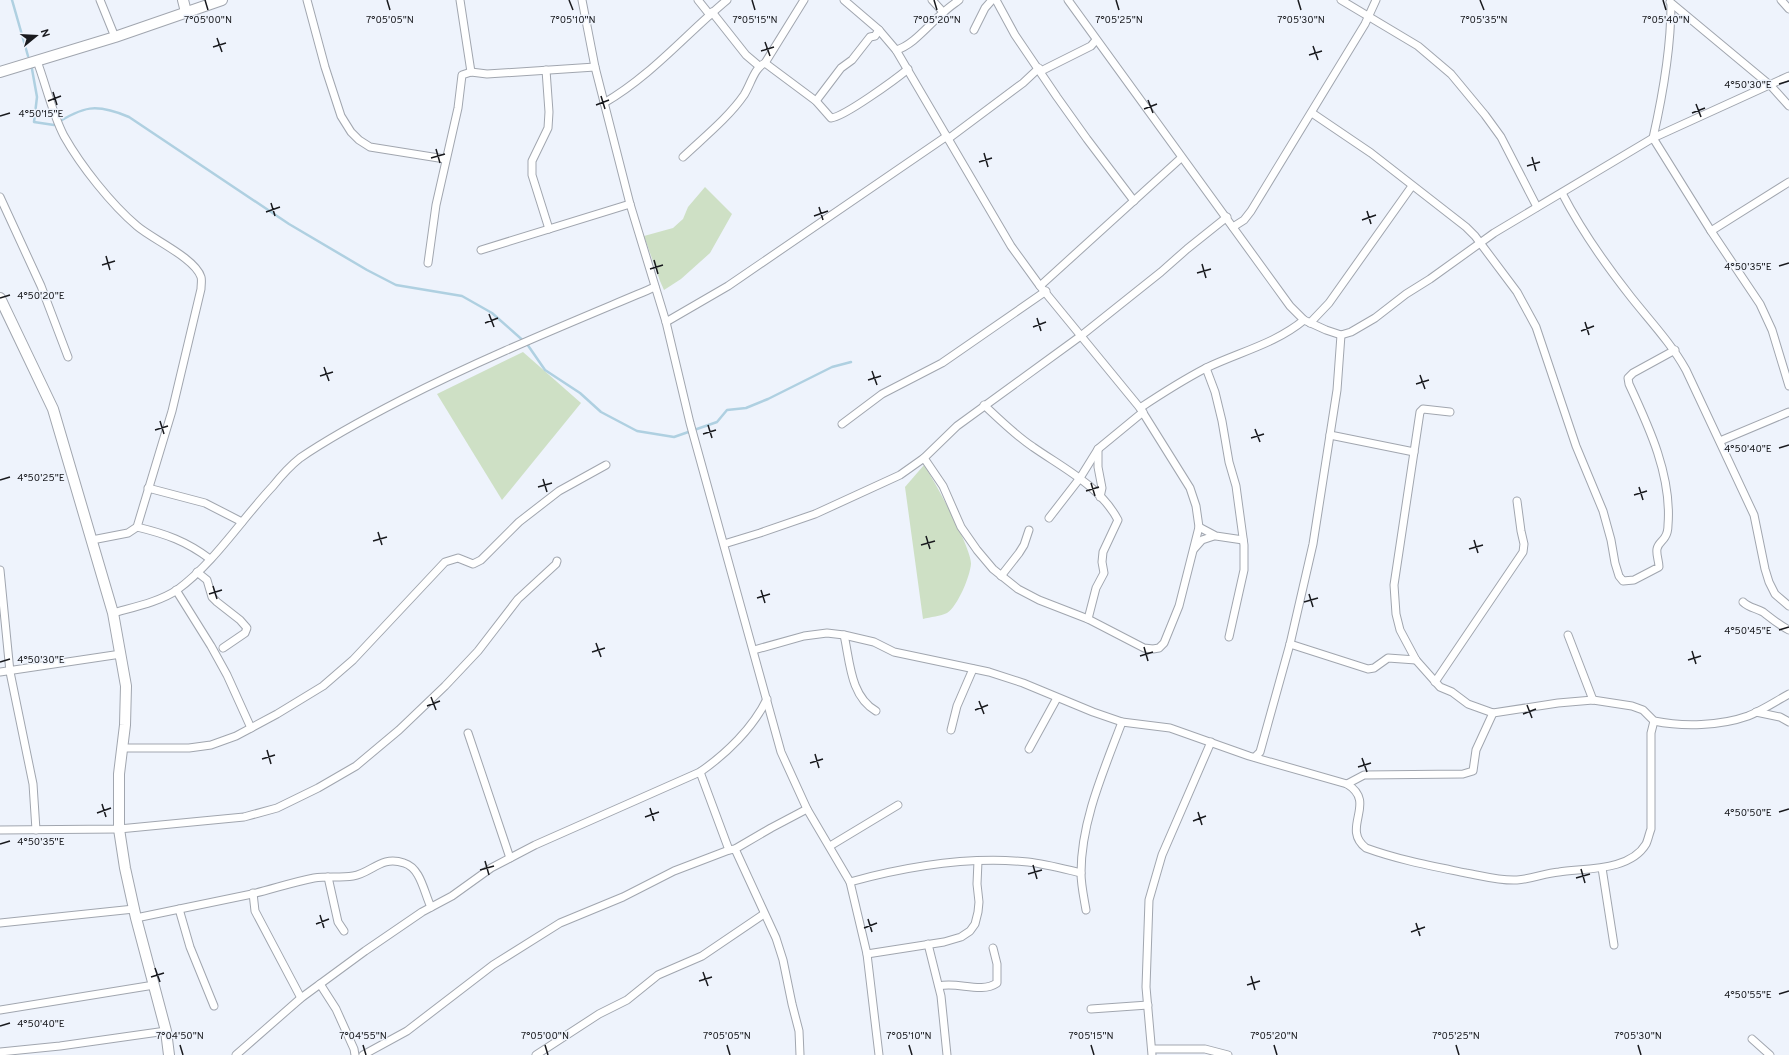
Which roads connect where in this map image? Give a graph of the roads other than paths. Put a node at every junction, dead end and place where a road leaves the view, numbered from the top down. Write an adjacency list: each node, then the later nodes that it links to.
1 (100, 0): 27 (street)
2 (182, 0): 21 (street)
3 (222, 0): 21 (street)
4 (307, 0): 48 (street)
5 (460, 0): 37 (street)
6 (582, 0): 32 (street)
7 (698, 0): 23 (street)
8 (727, 0): 23 (street)
9 (804, 0): 31 (street)
10 (844, 0): 25 (street)
11 (932, 0): 22 (street)
12 (959, 0): 22 (street)
13 (992, 0): 26 (street)
14 (996, 0): 35 (street)
15 (1068, 0): 28 (street)
16 (1340, 0): 24 (street)
17 (1376, 0): 24 (street)
18 (1781, 0): 20 (street)
19 (1670, 2): 39 (street); 45 (street)
20 (1789, 9)
21 (186, 12): 27 (street)
22 (943, 12): 29 (street)
23 (711, 13): 31 (street); 41 (street)
24 (1369, 16): 43 (street); 55 (street)
25 (879, 30): 29 (street); 40 (street)
26 (974, 30)
27 (115, 37): 30 (street)
28 (1096, 40): 35 (street); 47 (street)
29 (896, 50): 33 (street)
30 (37, 61): 36 (street); 87 (street)
31 (762, 64): 40 (street); 46 (street)
32 (595, 67): 34 (street); 41 (street)
33 (908, 69): 40 (street); 44 (street)
34 (546, 70): 37 (street); 58 (street)
35 (1040, 70): 44 (street); 53 (street)
36 (0, 72)
37 (471, 72): 48 (street)
38 (1789, 76): 39 (street)
39 (1771, 86): 42 (street); 45 (street)
40 (816, 101)
41 (604, 103): 54 (street)
42 (1789, 106)
43 (1312, 113): 50 (street); 57 (street)
44 (948, 138): 63 (street); 68 (street)
45 (1653, 138): 51 (street); 59 (street)
46 (684, 156)
47 (1181, 158): 53 (street); 56 (street)
48 (446, 159): 62 (street)
49 (1789, 182): 59 (street)
50 (1412, 186): 60 (street); 67 (street)
51 (1562, 193): 55 (street); 71 (street)
52 (0, 197): 72 (street)
53 (1134, 201): 63 (street)
54 (630, 204): 58 (street); 64 (street)
55 (1537, 207): 60 (street)
56 (1226, 217): 57 (street); 69 (street)
57 (1234, 227): 67 (street)
58 (549, 229): 61 (street)
59 (1711, 231): 74 (street)
60 (1480, 243): 70 (street); 71 (street)
61 (482, 250)
62 (428, 263)
63 (1040, 286): 65 (street)
64 (655, 287): 68 (street); 91 (street)
65 (1046, 291): 69 (street); 79 (street)
66 (0, 298): 96 (street)
67 (1307, 321): 70 (street); 73 (street)
68 (666, 322): 98 (street)
69 (1082, 335): 75 (street); 76 (street)
70 (1341, 335): 80 (street)
71 (1675, 350): 81 (street)
72 (68, 357)
73 (1206, 368): 76 (street); 97 (street)
74 (1789, 386)
75 (984, 405): 84 (street); 86 (street)
76 (1141, 410): 82 (street); 92 (street)
77 (1450, 412): 83 (street)
78 (1789, 412): 81 (street)
79 (842, 424)
80 (1330, 434): 83 (street); 114 (street)
81 (1720, 441): 107 (street)
82 (1098, 449): 86 (street); 88 (street)
83 (1414, 452): 118 (street)
84 (924, 458): 98 (street); 104 (street)
85 (606, 465): 133 (street)
86 (1080, 478): 88 (street); 90 (street)
87 (148, 488): 91 (street); 93 (street)
88 (1100, 497): 109 (street)
89 (1517, 501): 122 (street)
90 (1049, 518)
91 (242, 522): 100 (street)
92 (1199, 526): 95 (street); 99 (street)
93 (137, 527): 96 (street); 100 (street)
94 (1029, 530): 104 (street)
95 (1214, 536): 97 (street); 99 (street)
96 (92, 540): 108 (street)
97 (1243, 540): 113 (street)
98 (724, 544): 116 (street)
99 (1194, 549): 109 (street)
100 (210, 559): 103 (street)
101 (557, 561): 144 (street)
102 (0, 571): 121 (street)
103 (198, 572): 105 (street); 115 (street)
104 (1001, 576): 109 (street)
105 (176, 590): 108 (street); 133 (street)
106 (1744, 602): 110 (street)
107 (1789, 606)
108 (113, 613): 117 (street)
109 (1088, 619)
110 (1789, 630)
111 (844, 635): 116 (street); 119 (street); 127 (street)
112 (1568, 635): 126 (street)
113 (1229, 637)
114 (1290, 644): 118 (street); 139 (street)
115 (223, 648)
116 (754, 650): 125 (street)
117 (121, 654): 121 (street); 137 (street)
118 (1416, 660): 122 (street)
119 (973, 669): 124 (street); 134 (street)
120 (0, 672): 121 (street)
121 (10, 672): 146 (street)
122 (1435, 682): 129 (street)
123 (1789, 694): 128 (street)
124 (1057, 698): 131 (street); 138 (street)
125 (767, 699): 140 (street); 143 (street)
126 (1593, 700): 129 (street); 130 (street)
127 (876, 711)
128 (1756, 712): 130 (street); 132 (street)
129 (1493, 713): 141 (street)
130 (1654, 721): 151 (street)
131 (1122, 722): 136 (street); 152 (street)
132 (1789, 722)
133 (251, 728): 137 (street)
134 (951, 730)
135 (468, 733): 149 (street)
136 (1211, 742): 139 (street); 171 (street)
137 (122, 748): 144 (street)
138 (1029, 749)
139 (1255, 757): 141 (street)
140 (700, 772): 148 (street); 149 (street)
141 (1347, 784): 151 (street)
142 (898, 805): 147 (street)
143 (807, 809): 147 (street); 148 (street)
144 (119, 829): 146 (street); 159 (street)
145 (0, 830): 146 (street)
146 (36, 830)
147 (830, 846): 154 (street)
148 (732, 850): 160 (street); 182 (street)
149 (510, 858): 156 (street)
150 (978, 861): 152 (street); 154 (street); 163 (street)
151 (1602, 868): 164 (street)
152 (1081, 873): 158 (street)
153 (328, 877): 155 (street); 156 (street); 162 (street)
154 (850, 882): 166 (street)
155 (253, 893): 157 (street); 170 (street)
156 (431, 907): 167 (street)
157 (179, 909): 159 (street); 172 (street)
158 (1086, 910)
159 (135, 914): 161 (street); 168 (street)
160 (764, 914): 183 (street); 184 (street)
161 (0, 923)
162 (344, 931)
163 (928, 944): 166 (street); 169 (street)
164 (1614, 945)
165 (993, 948): 169 (street)
166 (868, 954): 185 (street)
167 (320, 984): 170 (street); 181 (street)
168 (154, 985): 174 (street); 175 (street)
169 (939, 986): 186 (street)
170 (301, 998): 180 (street)
171 (1148, 1005): 173 (street); 178 (street)
172 (214, 1006)
173 (1091, 1009)
174 (0, 1010)
175 (166, 1031): 177 (street); 179 (street)
176 (1752, 1039): 188 (street)
177 (0, 1052)
178 (1152, 1052): 187 (street)
179 (169, 1055)
180 (236, 1055)
181 (355, 1055)
182 (363, 1055)
183 (536, 1055)
184 (800, 1055)
185 (879, 1055)
186 (948, 1055)
187 (1228, 1055)
188 (1770, 1055)

